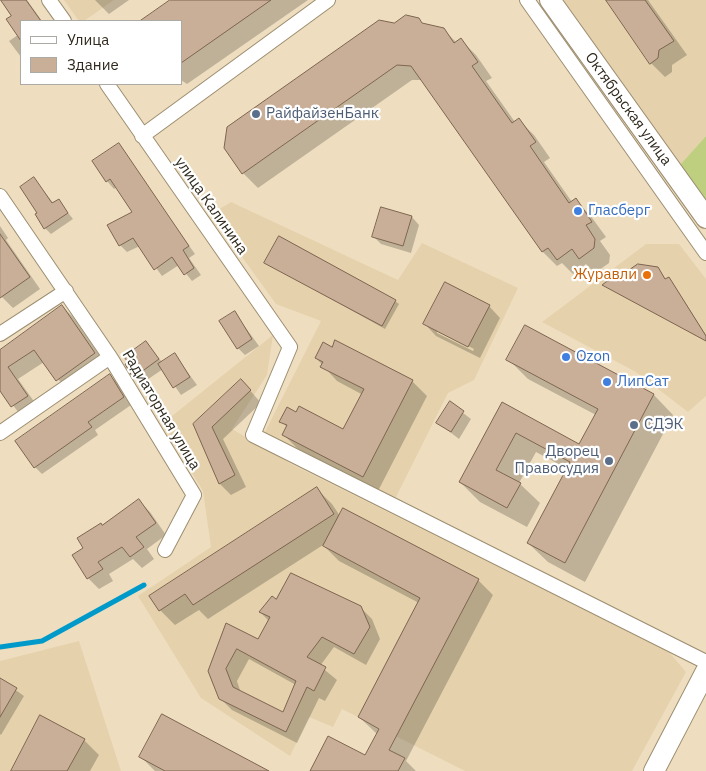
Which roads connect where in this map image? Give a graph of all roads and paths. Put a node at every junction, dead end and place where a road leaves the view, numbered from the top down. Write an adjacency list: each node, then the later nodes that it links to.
1 (49, 0): 5 (street)
2 (328, 0): 7 (street)
3 (527, 0): 10 (street)
4 (550, 0): 9 (street, Октябрьская улица)
5 (63, 20)
6 (108, 85): 7 (street, улица Калинина)
7 (142, 136): 16 (street, улица Калинина)
8 (0, 196): 11 (street, Радиаторная улица)
9 (706, 218)
10 (706, 253)
11 (66, 291): 12 (street); 13 (street, Радиаторная улица)
12 (0, 334)
13 (110, 357): 14 (street); 15 (street, Радиаторная улица)
14 (0, 433)
15 (165, 550)
16 (706, 662)
17 (706, 671): 18 (street)
18 (654, 771)

